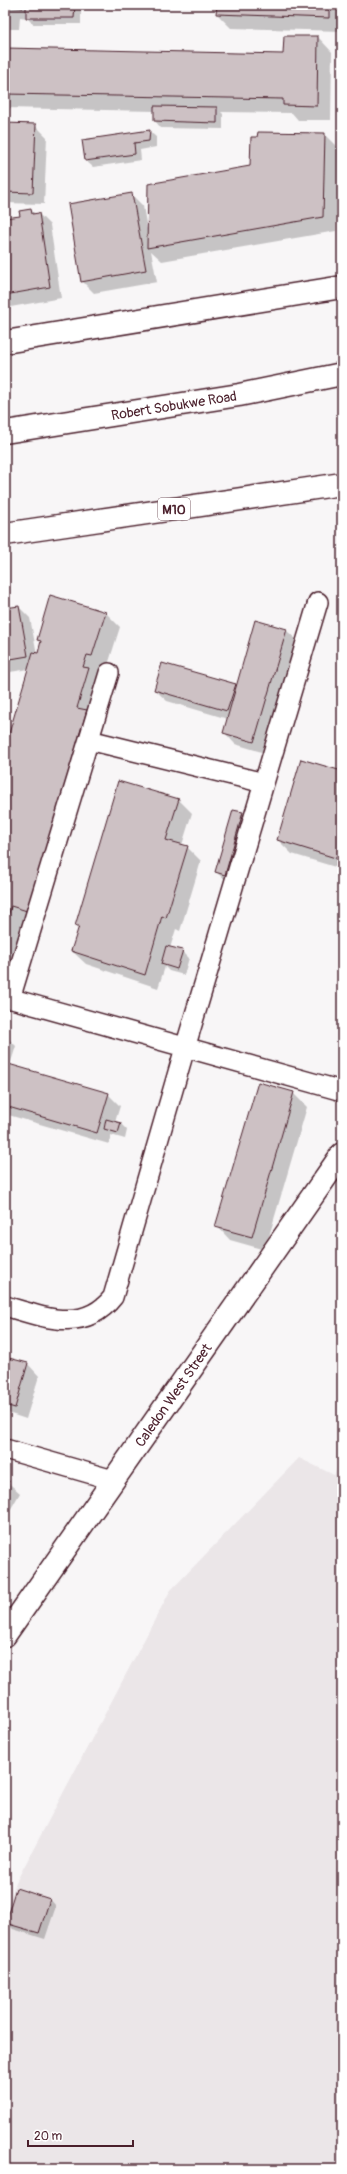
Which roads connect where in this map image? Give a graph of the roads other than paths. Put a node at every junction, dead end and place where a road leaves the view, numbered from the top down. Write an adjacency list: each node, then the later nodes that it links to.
1 (342, 287): 2 (street)
2 (5, 342)
3 (342, 374): 4 (street, Robert Sobukwe Road)
4 (5, 432)
5 (342, 484): 6 (street, M10)
6 (5, 534)
7 (318, 602): 10 (lane)
8 (109, 673): 9 (lane)
9 (89, 740): 10 (lane); 11 (lane)
10 (264, 783): 12 (lane)
11 (8, 998): 12 (lane)
12 (185, 1048): 13 (lane); 15 (lane)
13 (342, 1091)
14 (342, 1154): 17 (street, Caledon West Street)
15 (5, 1306)
16 (5, 1449): 17 (lane)
17 (113, 1480): 18 (street, Caledon West Street)
18 (5, 1635)

